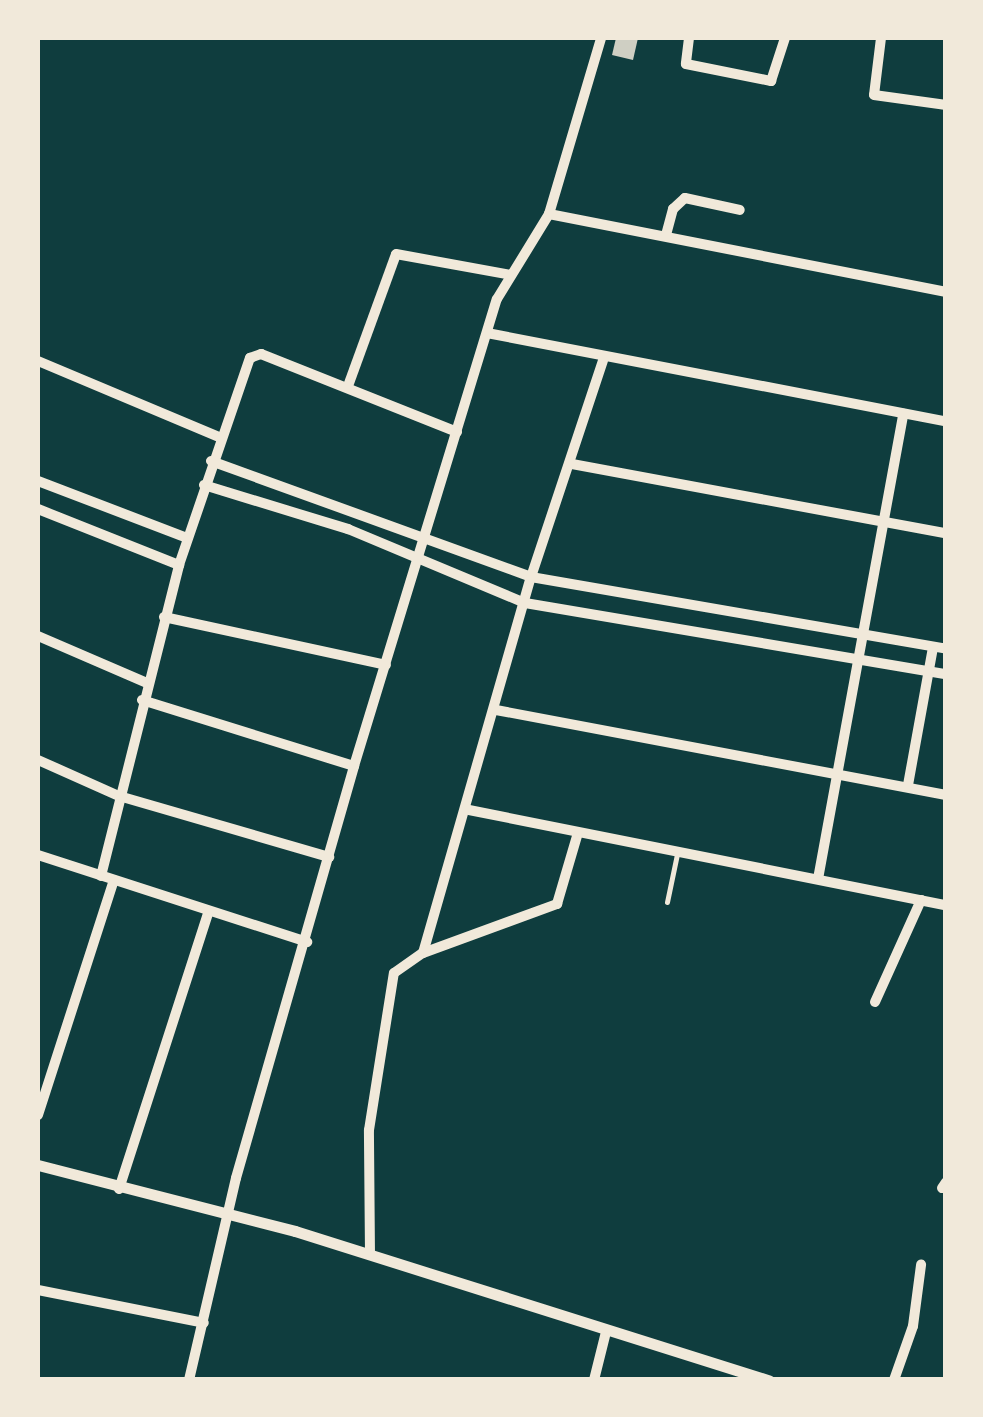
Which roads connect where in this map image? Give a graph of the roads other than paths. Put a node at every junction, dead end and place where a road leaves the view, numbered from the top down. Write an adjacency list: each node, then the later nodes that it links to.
1 (601, 38): 7 (street)
2 (689, 38): 3 (street)
3 (784, 38)
4 (881, 38): 5 (street)
5 (946, 106)
6 (740, 210): 8 (street)
7 (548, 214): 8 (street); 9 (street)
8 (666, 236): 10 (street)
9 (511, 275): 11 (street); 14 (street)
10 (946, 292)
11 (487, 333): 12 (street); 17 (street)
12 (603, 360): 15 (street); 20 (street)
13 (39, 365): 18 (street)
14 (348, 386): 17 (street); 18 (street)
15 (903, 414): 16 (street); 25 (street)
16 (946, 421)
17 (457, 432): 29 (street)
18 (220, 436): 19 (street)
19 (211, 461): 22 (street); 24 (street)
20 (572, 464): 25 (street); 32 (street)
21 (38, 481): 28 (street)
22 (204, 485): 26 (street); 28 (street)
23 (38, 509): 31 (street)
24 (353, 512): 26 (street); 29 (street)
25 (884, 522): 27 (street); 35 (street)
26 (348, 529): 30 (street)
27 (946, 533)
28 (188, 538): 31 (street)
29 (424, 542): 30 (street); 32 (street)
30 (419, 562): 33 (street); 40 (street)
31 (179, 565): 34 (street)
32 (531, 576): 33 (street); 35 (street)
33 (525, 603): 39 (street); 45 (street)
34 (164, 616): 40 (street); 43 (street)
35 (860, 635): 37 (street); 39 (street)
36 (38, 636): 43 (street)
37 (933, 647): 38 (street); 41 (street)
38 (946, 649)
39 (854, 659): 41 (street); 48 (street)
40 (386, 665): 47 (street)
41 (929, 671): 42 (street); 49 (street)
42 (946, 674)
43 (147, 683): 44 (street)
44 (142, 700): 47 (street); 51 (street)
45 (496, 710): 48 (street); 52 (street)
46 (38, 760): 51 (street)
47 (354, 766): 56 (street)
48 (834, 776): 49 (street); 59 (street)
49 (908, 785): 50 (street)
50 (946, 795)
51 (120, 796): 56 (street); 57 (street)
52 (469, 810): 53 (street); 65 (street)
53 (577, 836): 54 (street); 65 (street)
54 (676, 854): 59 (street); 61 (lane)
55 (38, 855): 57 (street)
56 (329, 856): 64 (street)
57 (100, 876): 58 (street)
58 (114, 880): 63 (street); 67 (street)
59 (818, 880): 60 (street)
60 (921, 900): 62 (street); 66 (street)
61 (667, 902)
62 (946, 905)
63 (209, 910): 64 (street); 69 (street)
64 (307, 942): 70 (street)
65 (423, 953): 71 (street)
66 (875, 1002)
67 (38, 1115)
68 (38, 1165): 69 (street)
69 (119, 1190): 70 (street)
70 (228, 1216): 71 (street); 74 (street)
71 (370, 1255): 75 (street)
72 (921, 1265): 79 (street)
73 (38, 1290): 74 (street)
74 (204, 1324): 76 (street)
75 (606, 1332): 77 (street); 78 (street)
76 (190, 1380)
77 (594, 1380)
78 (769, 1380)
79 (894, 1380)

